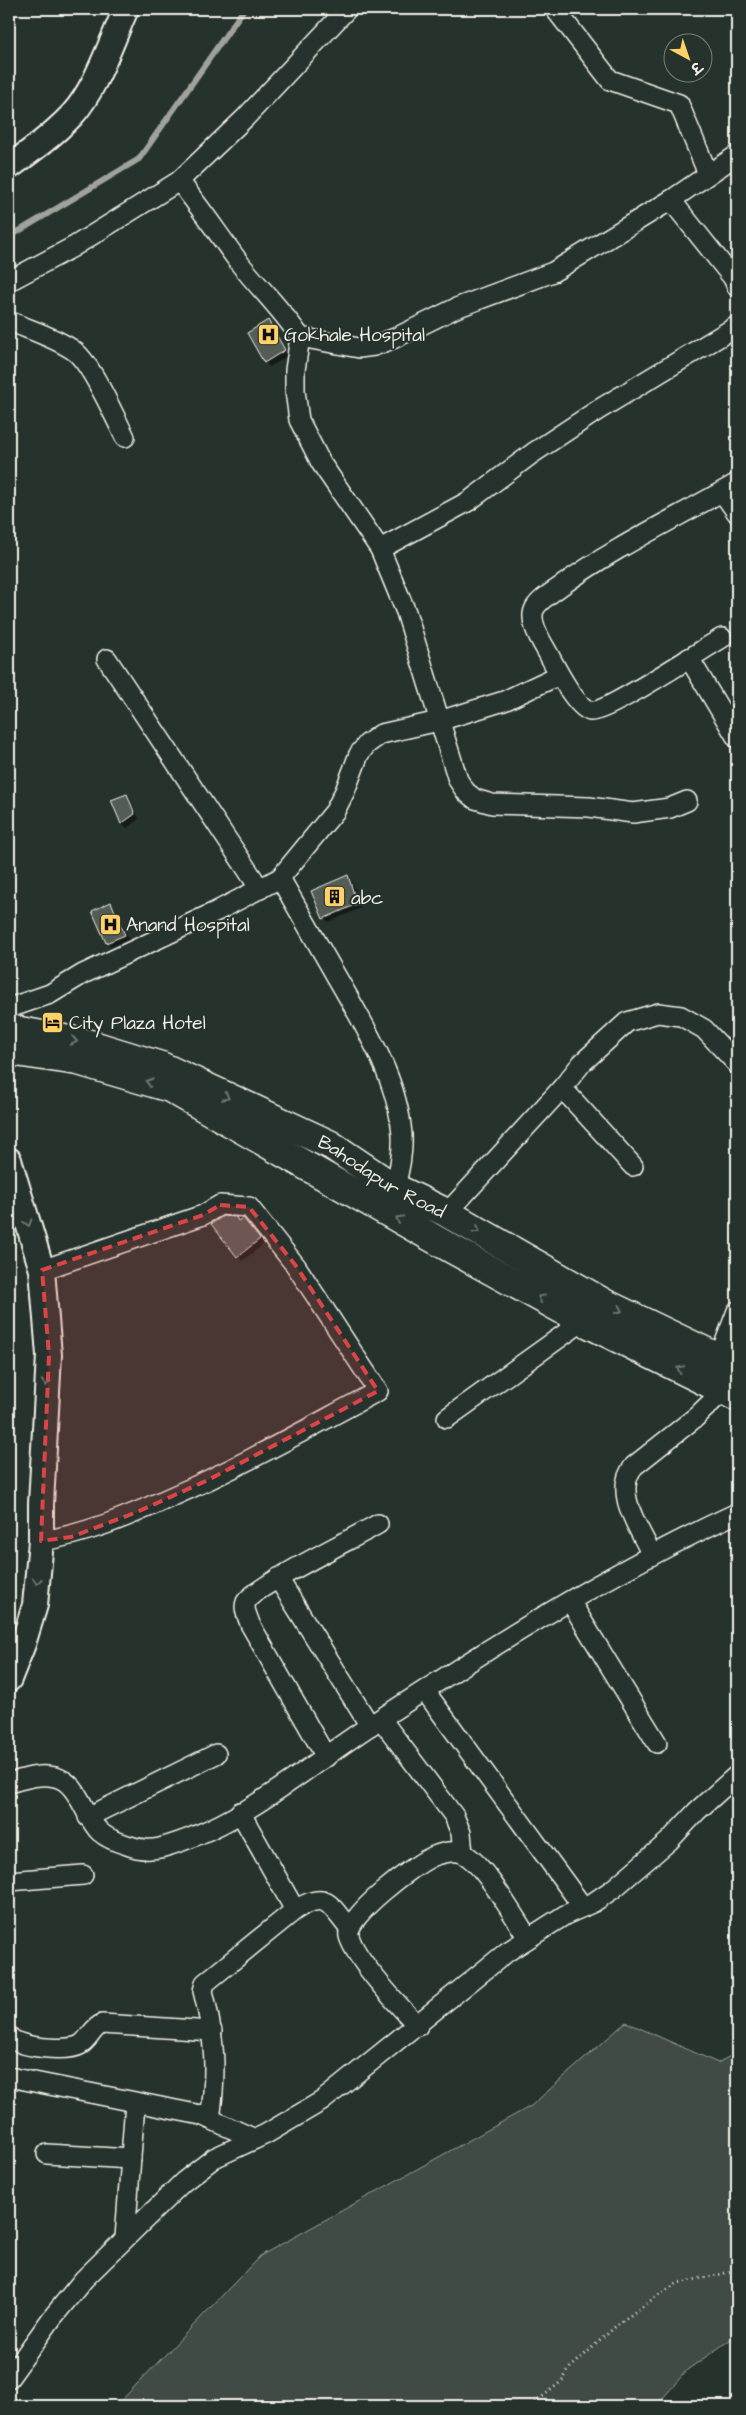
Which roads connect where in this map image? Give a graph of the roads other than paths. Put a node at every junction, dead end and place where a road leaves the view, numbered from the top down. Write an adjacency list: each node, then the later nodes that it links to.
1 (126, 9): 5 (street)
2 (347, 9): 7 (street)
3 (555, 9): 6 (street)
4 (737, 155): 6 (street)
5 (9, 167)
6 (708, 174): 8 (street)
7 (178, 181): 9 (street); 13 (street)
8 (671, 200): 10 (street); 13 (street)
9 (9, 281)
10 (737, 287)
11 (9, 321): 14 (street)
12 (737, 326): 17 (street)
13 (300, 337): 17 (street)
14 (126, 437)
15 (730, 488): 16 (street); 21 (street)
16 (737, 513)
17 (380, 548): 22 (street)
18 (722, 638): 19 (street)
19 (688, 658): 21 (street); 23 (street)
20 (108, 659): 26 (street)
21 (559, 674): 22 (street)
22 (439, 721): 24 (street); 25 (street)
23 (737, 738)
24 (687, 801)
25 (280, 878): 26 (street); 34 (street)
26 (260, 889): 27 (street)
27 (9, 1008)
28 (9, 1029): 34 (main road, Bahodapur Road, one-way to 34)
29 (9, 1051): 38 (main road, one-way to 29)
30 (737, 1064): 31 (street)
31 (562, 1088): 33 (street); 35 (street)
32 (9, 1160): 36 (street, one-way to 36)
33 (633, 1166)
34 (395, 1188): 35 (main road, Bahodapur Road)
35 (448, 1213): 39 (main road, Bahodapur Road, one-way to 39)
36 (42, 1270): 43 (street, one-way to 43); 43 (street)
37 (737, 1311): 39 (street)
38 (583, 1321): 39 (main road, one-way to 38); 40 (street)
39 (729, 1378): 44 (street)
40 (447, 1418)
41 (737, 1513): 44 (street)
42 (378, 1524): 45 (street)
43 (41, 1541): 47 (street, one-way to 47)
44 (652, 1555): 46 (street)
45 (278, 1578): 49 (street); 52 (street)
46 (570, 1601): 48 (street); 50 (street)
47 (9, 1679)
48 (425, 1691): 49 (street); 60 (street)
49 (376, 1722): 52 (street); 57 (street)
50 (656, 1743)
51 (216, 1754): 56 (street)
52 (326, 1757): 55 (street)
53 (737, 1775): 60 (street)
54 (9, 1783): 56 (street)
55 (240, 1812): 56 (street); 61 (street)
56 (88, 1817)
57 (463, 1853): 62 (street); 63 (street)
58 (83, 1875): 59 (street)
59 (9, 1882)
60 (584, 1907): 63 (street)
61 (295, 1910): 62 (street); 65 (street)
62 (348, 1927): 64 (street)
63 (528, 1938): 64 (street)
64 (418, 2026): 70 (street)
65 (212, 2030): 66 (street); 69 (street)
66 (9, 2036)
67 (9, 2077): 68 (street)
68 (135, 2103): 69 (street); 72 (street)
69 (210, 2119): 70 (street)
70 (255, 2139): 73 (street)
71 (47, 2154): 72 (street)
72 (131, 2159): 73 (street)
73 (125, 2238): 74 (street)
74 (9, 2378)

